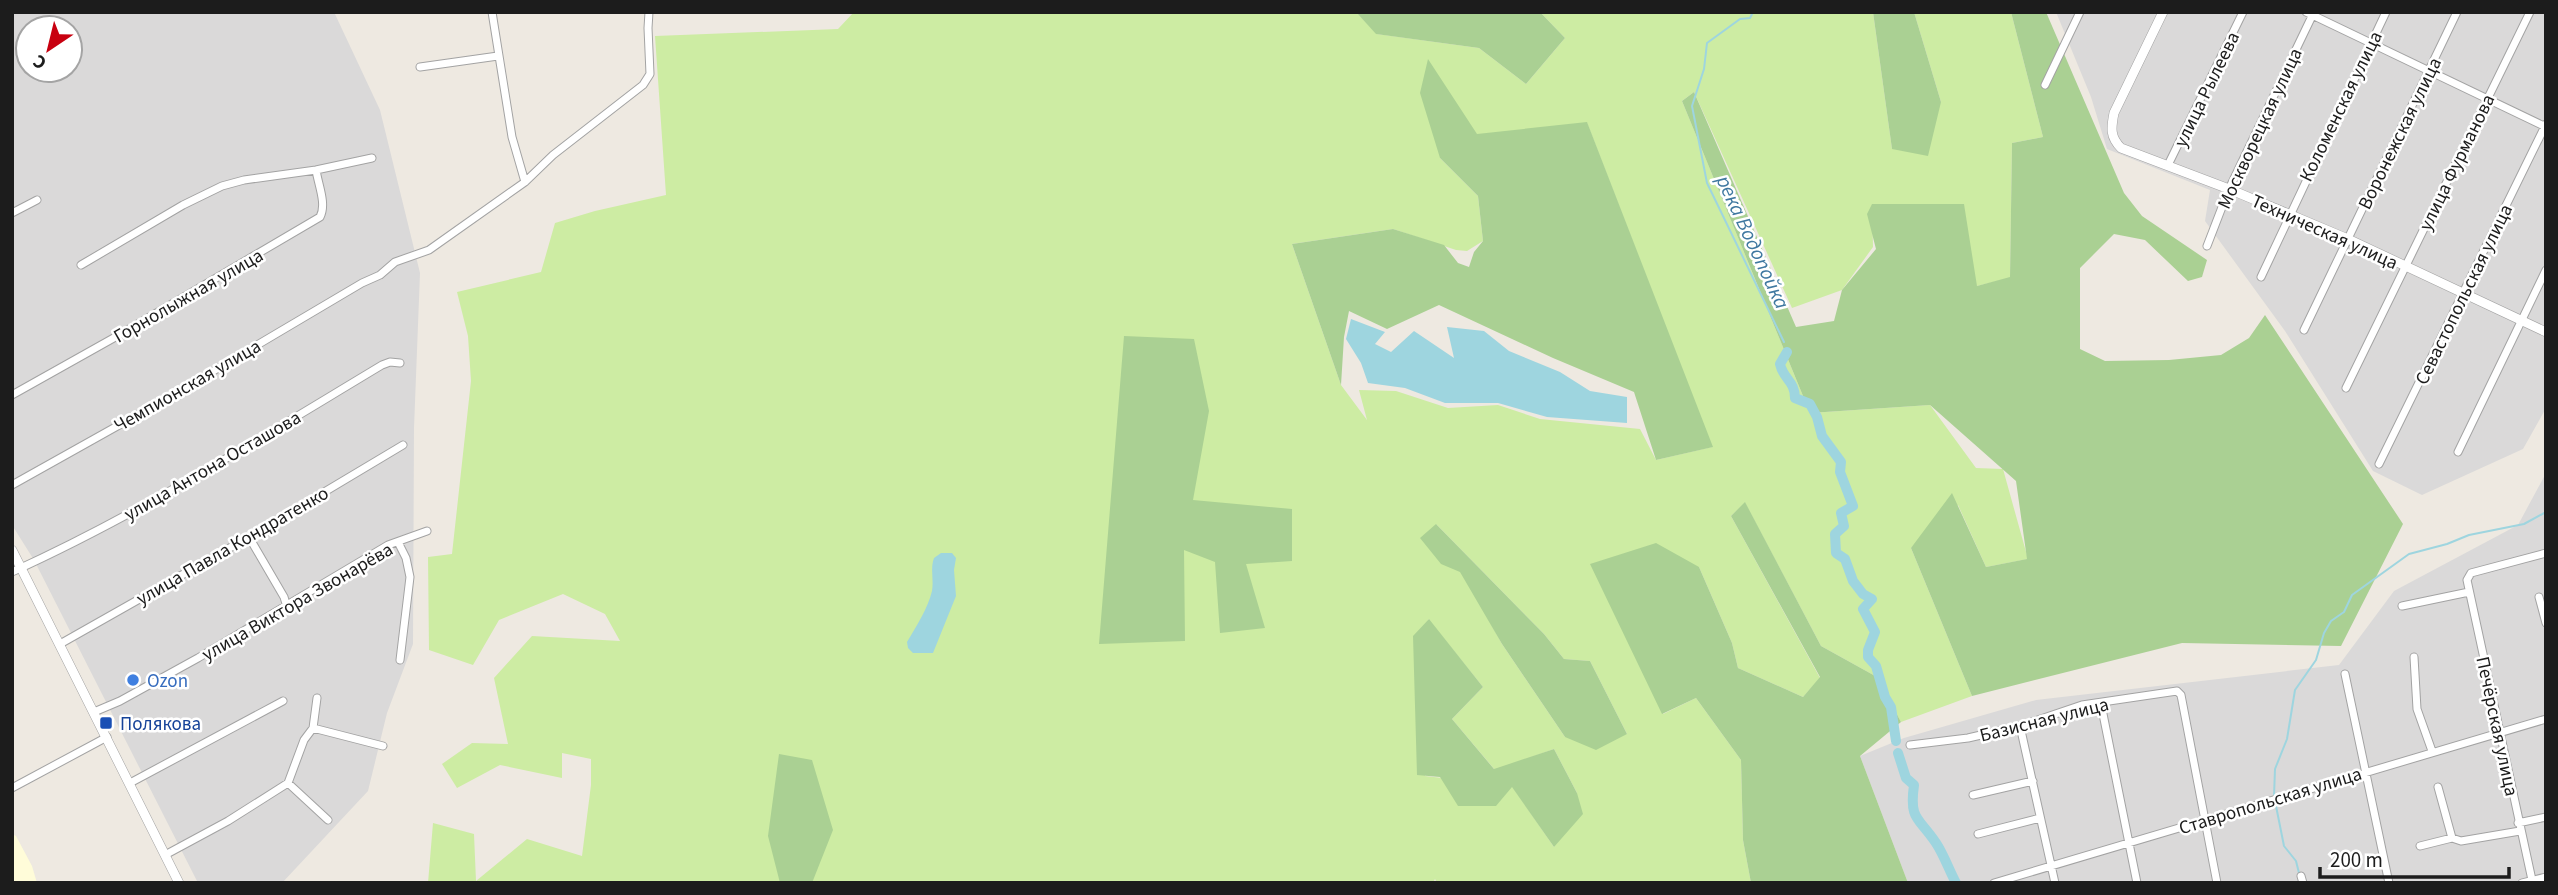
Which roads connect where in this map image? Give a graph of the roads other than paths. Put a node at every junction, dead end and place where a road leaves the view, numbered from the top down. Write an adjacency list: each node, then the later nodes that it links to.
1 (492, 12): 11 (street)
2 (649, 12): 20 (street, Чемпионская улица)
3 (2080, 12): 14 (street)
4 (2163, 12): 18 (street, Техническая улица)
5 (2243, 12): 18 (street, улица Рылеева)
6 (2386, 12): 10 (street, Коломенская улица)
7 (2457, 12): 13 (street, Воронежская улица)
8 (2529, 12): 15 (street, улица Фурманова)
9 (2311, 13): 10 (street); 21 (street, Москворецкая улица)
10 (2371, 43): 13 (street); 24 (street, Коломенская улица)
11 (498, 56): 12 (street); 20 (street)
12 (420, 67)
13 (2428, 71): 15 (street); 25 (street, Воронежская улица)
14 (2045, 85)
15 (2487, 99): 16 (street); 28 (street, улица Фурманова)
16 (2545, 126): 31 (street, Севастопольская улица)
17 (372, 158): 19 (street)
18 (2168, 165): 21 (street, Техническая улица)
19 (316, 170): 27 (street); 37 (street, Горнолыжная улица)
20 (525, 181): 41 (street, Чемпионская улица)
21 (2229, 189): 24 (street, Техническая улица); 26 (street, Москворецкая улица)
22 (37, 200): 23 (street)
23 (12, 213)
24 (2290, 214): 25 (street, Техническая улица); 30 (street, Коломенская улица)
25 (2348, 239): 28 (street, Техническая улица); 33 (street, Воронежская улица)
26 (2207, 246)
27 (81, 265)
28 (2406, 266): 31 (street, Техническая улица); 36 (street, улица Фурманова)
29 (2546, 270): 32 (street)
30 (2261, 277)
31 (2463, 294): 32 (street, Техническая улица); 40 (street, Севастопольская улица)
32 (2522, 321): 34 (street, Техническая улица); 39 (street)
33 (2304, 330)
34 (2546, 332)
35 (400, 363): 47 (street, улица Антона Осташова)
36 (2346, 388)
37 (12, 394)
38 (403, 445): 43 (street, улица Павла Кондратенко)
39 (2458, 452)
40 (2379, 464)
41 (12, 485)
42 (427, 531): 44 (street, улица Виктора Звонарёва)
43 (249, 537): 52 (street); 54 (street, улица Павла Кондратенко)
44 (398, 542): 52 (street, улица Виктора Звонарёва); 56 (street)
45 (12, 550): 47 (street)
46 (2546, 553): 49 (street, Печёрская улица)
47 (22, 568): 48 (street, улица Антона Осташова); 54 (street)
48 (12, 572)
49 (2469, 592): 51 (street); 65 (street, Печёрская улица)
50 (2539, 597): 53 (street)
51 (2402, 606)
52 (287, 607): 61 (street, улица Виктора Звонарёва)
53 (2546, 623)
54 (60, 644): 61 (street)
55 (2414, 657): 69 (street)
56 (400, 660)
57 (2345, 674): 70 (street)
58 (317, 698): 64 (street)
59 (283, 701): 72 (street)
60 (2101, 704): 63 (street, Базисная улица); 79 (street, Базисная улица); 84 (street)
61 (94, 712): 66 (street)
62 (2546, 719): 65 (street, Ставропольская улица)
63 (2020, 726): 67 (street, Базисная улица); 71 (street)
64 (313, 728): 68 (street); 73 (street)
65 (2501, 732): 69 (street, Ставропольская улица); 81 (street, Печёрская улица)
66 (107, 737): 72 (street); 75 (street)
67 (1910, 745)
68 (383, 746)
69 (2432, 751): 70 (street, Ставропольская улица)
70 (2367, 771): 79 (street, Ставропольская улица); 95 (street)
71 (2033, 780): 76 (street); 78 (street)
72 (130, 783): 86 (street)
73 (288, 783): 80 (street); 86 (street)
74 (2438, 787): 83 (street)
75 (12, 788)
76 (1973, 795)
77 (2546, 817): 81 (street)
78 (2040, 818): 82 (street); 87 (street)
79 (2205, 819): 84 (street, Ставропольская улица); 94 (street)
80 (328, 820)
81 (2519, 827): 83 (street); 89 (street, Печёрская улица)
82 (1978, 834)
83 (2452, 838): 85 (street)
84 (2128, 843): 87 (street, Ставропольская улица); 93 (street)
85 (2420, 846)
86 (165, 855): 90 (street)
87 (2052, 866): 91 (street, Ставропольская улица); 92 (street)
88 (2546, 877): 89 (street)
89 (2535, 881): 96 (street)
90 (179, 883)
91 (1994, 883)
92 (2055, 883)
93 (2137, 883)
94 (2217, 883)
95 (2389, 883)
96 (2522, 883)

